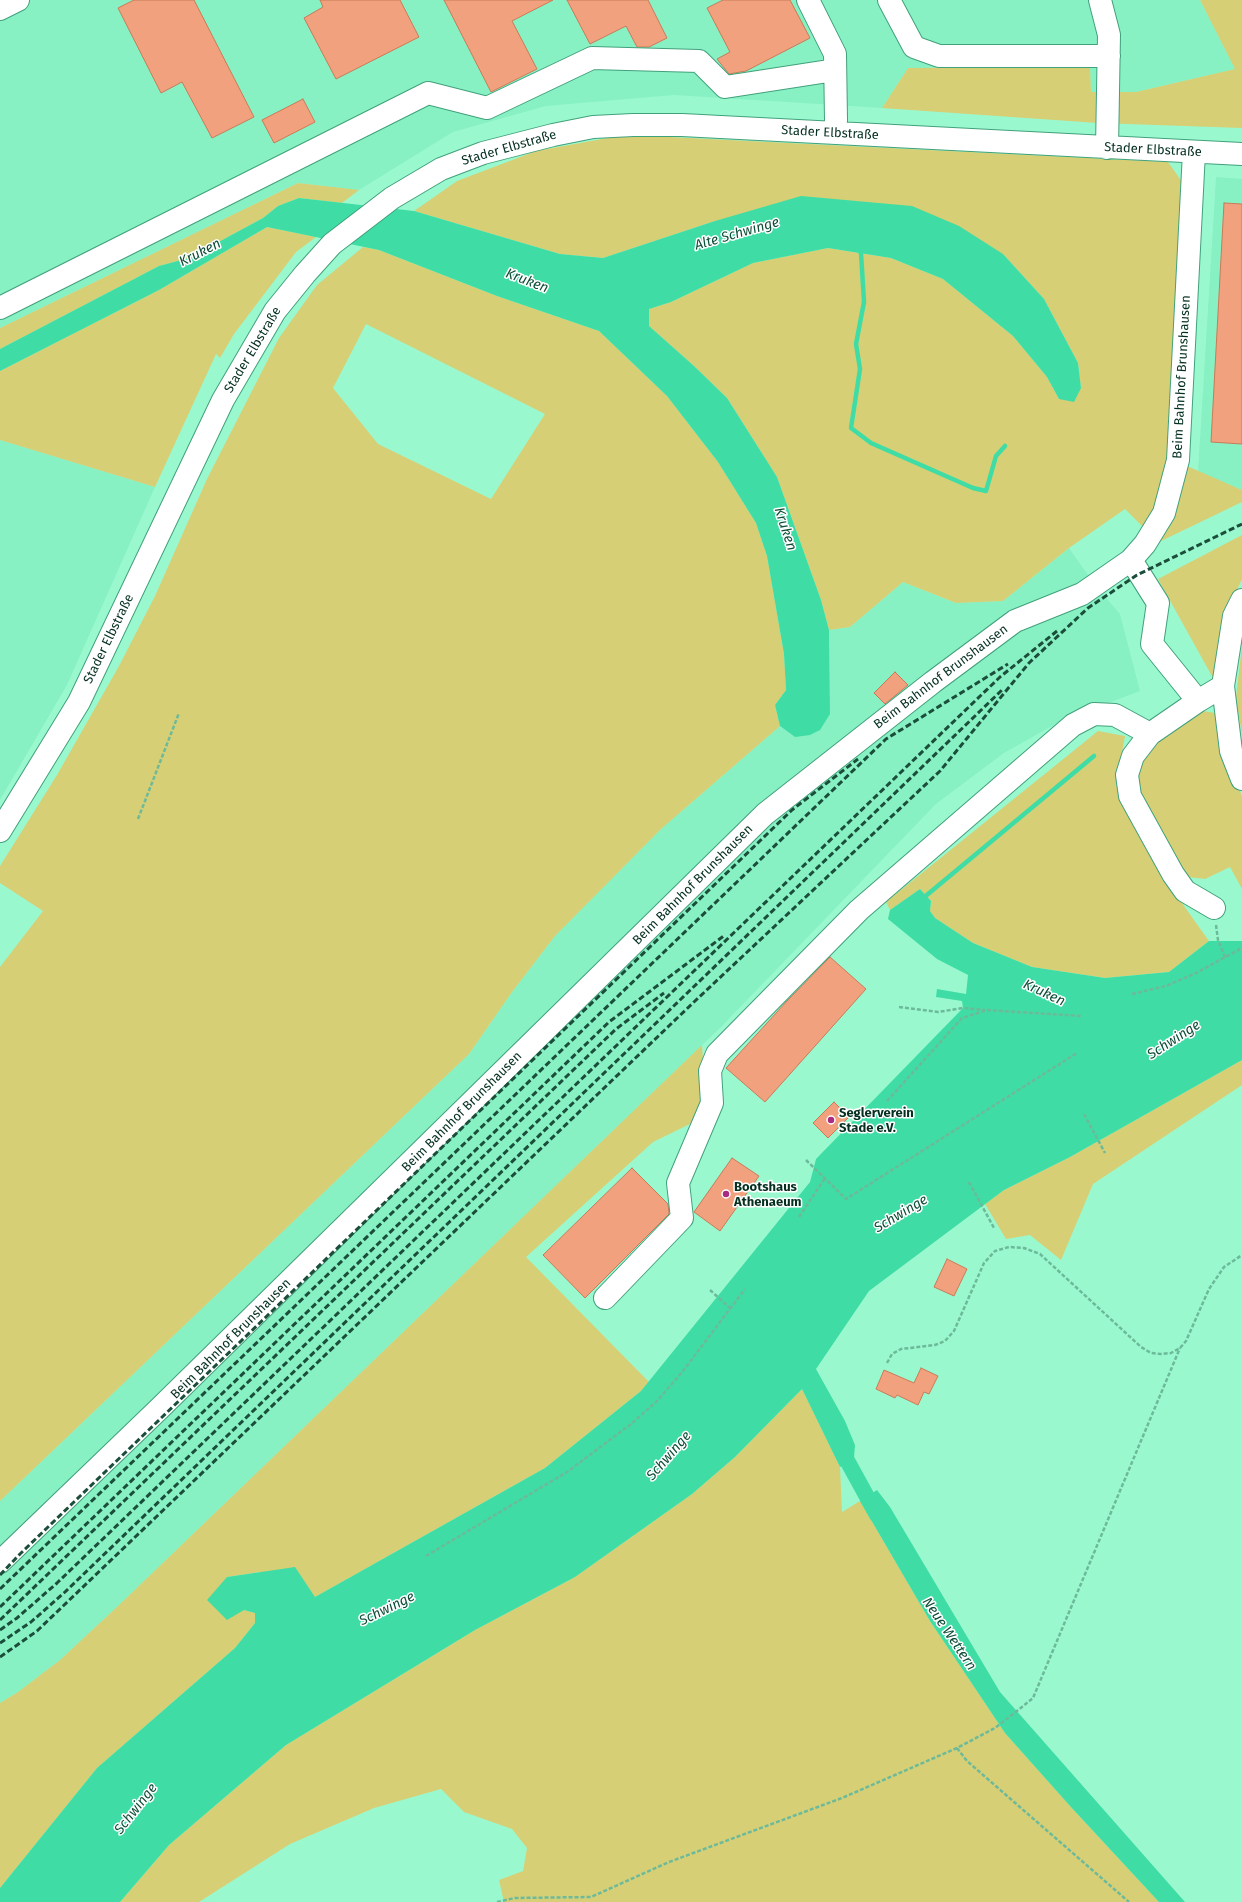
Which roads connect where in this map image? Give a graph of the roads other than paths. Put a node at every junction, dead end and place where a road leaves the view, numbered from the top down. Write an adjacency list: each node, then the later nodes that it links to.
1 (18, 0): 5 (street)
2 (808, 0): 7 (street)
3 (889, 0): 6 (street)
4 (1100, 0): 6 (street)
5 (0, 9)
6 (1109, 56): 9 (street)
7 (835, 70): 8 (street); 12 (street)
8 (835, 133): 9 (street, Stader Elbstraße); 19 (street, Stader Elbstraße)
9 (1107, 148): 10 (street, Stader Elbstraße)
10 (1194, 152): 11 (street, Stader Elbstraße); 13 (street, Beim Bahnhof Brunshausen)
11 (1242, 154)
12 (0, 308)
13 (1131, 560): 16 (street); 23 (street, Beim Bahnhof Brunshausen)
14 (1242, 600): 15 (street)
15 (1223, 686): 16 (street); 18 (street)
16 (1198, 701): 17 (street)
17 (1150, 734): 21 (street); 22 (street)
18 (1242, 779)
19 (8, 804): 20 (street, Stader Elbstraße)
20 (0, 831)
21 (1214, 908)
22 (605, 1298)
23 (0, 1562)

